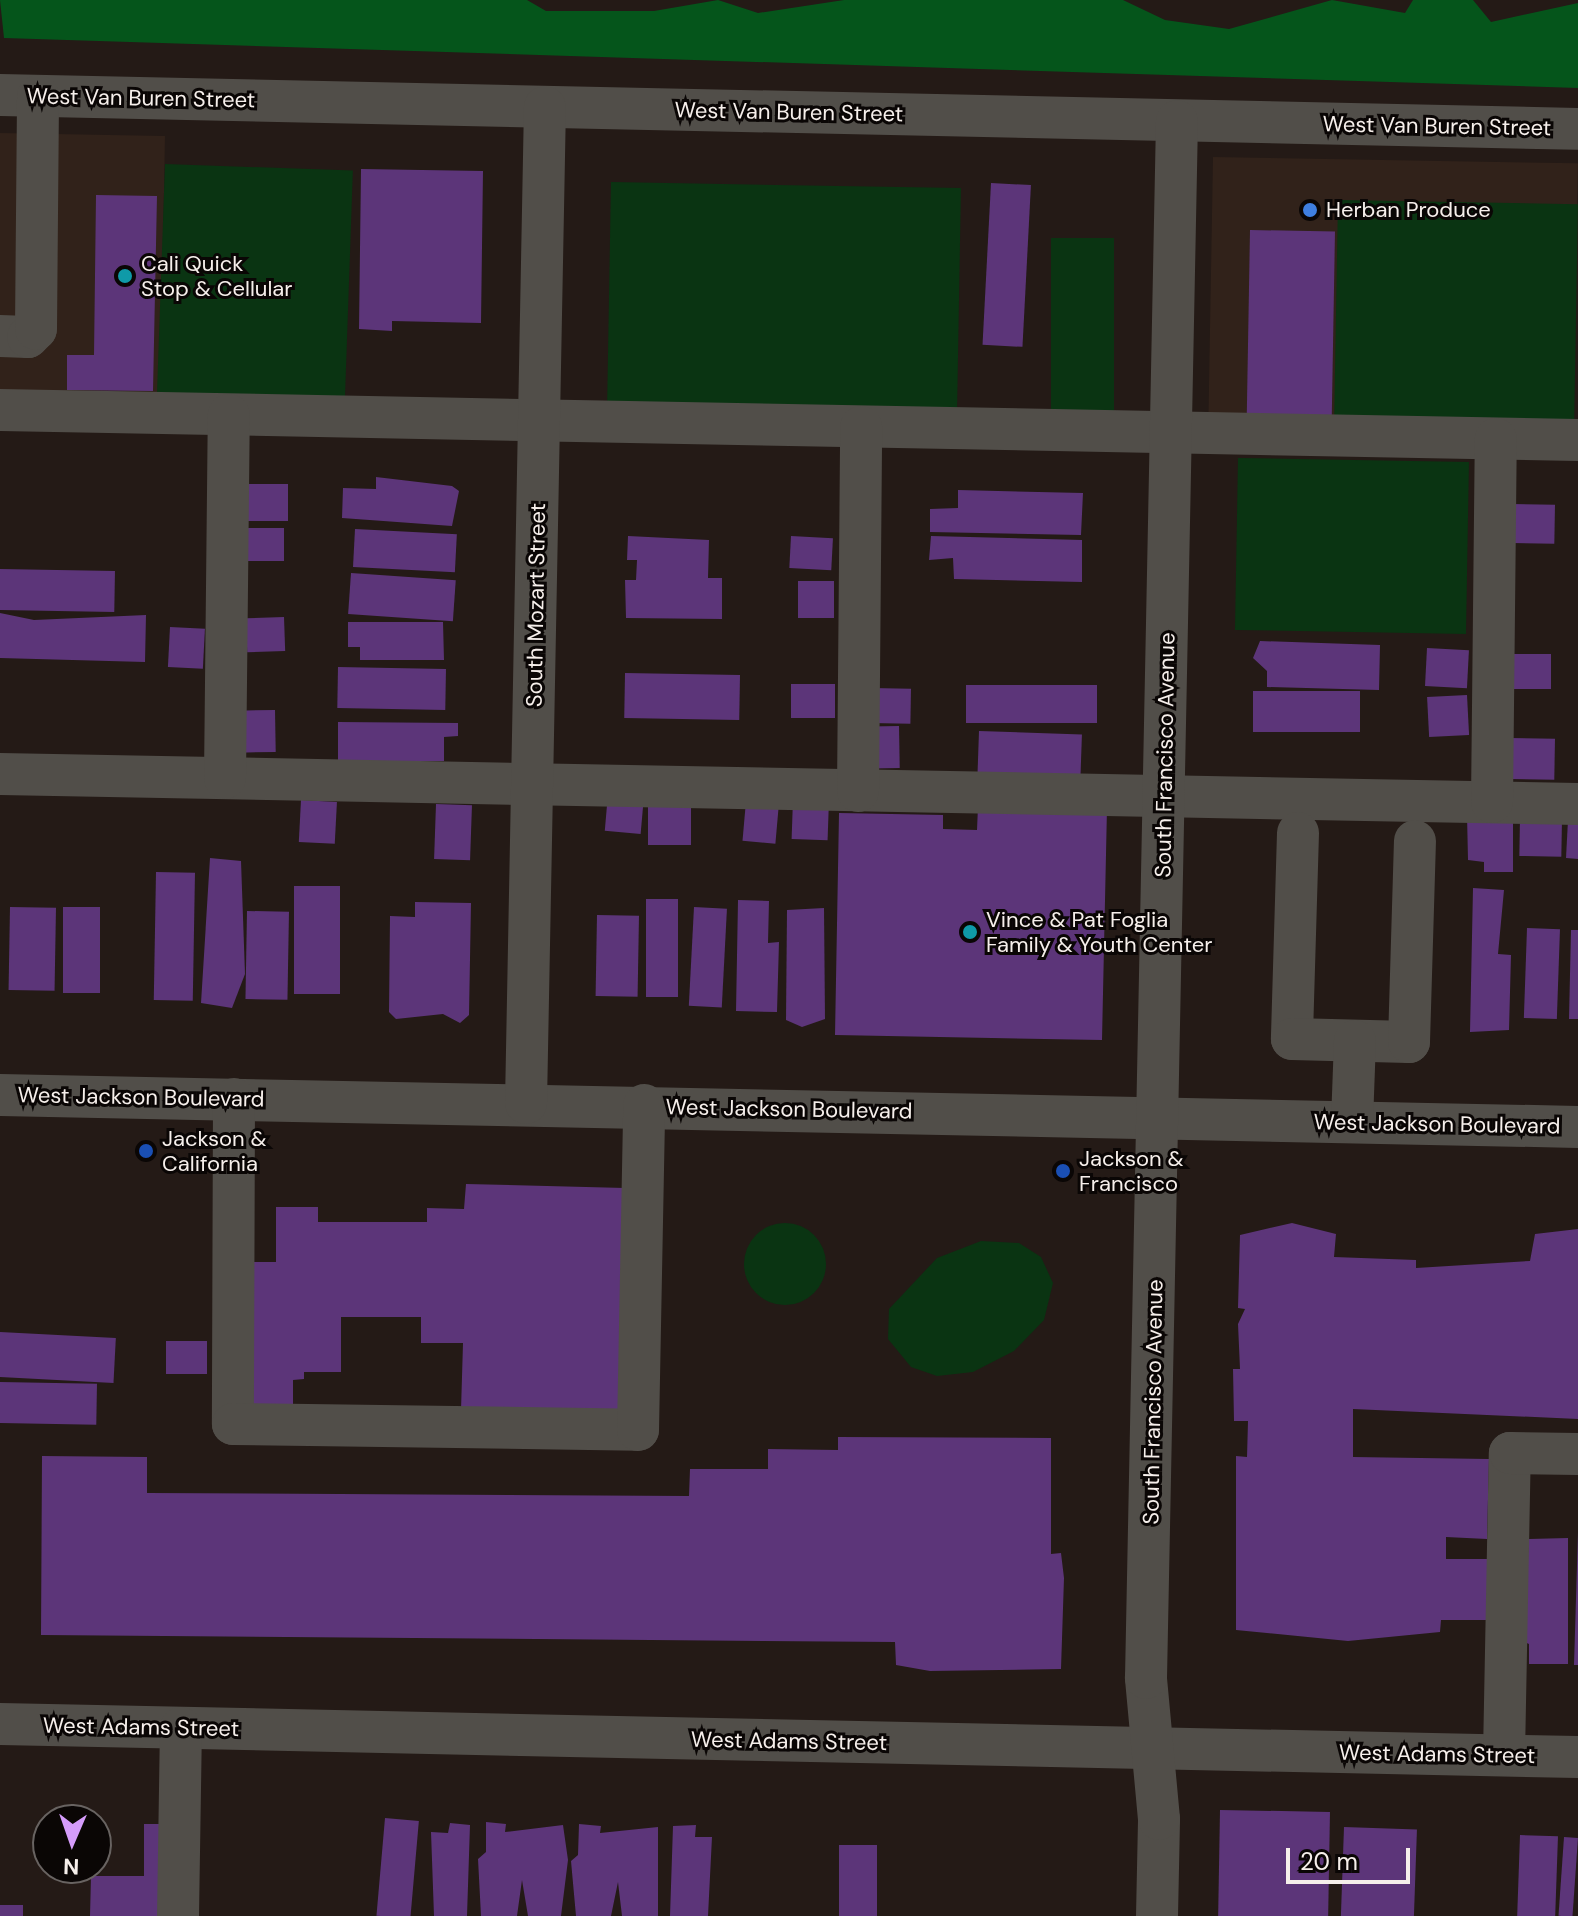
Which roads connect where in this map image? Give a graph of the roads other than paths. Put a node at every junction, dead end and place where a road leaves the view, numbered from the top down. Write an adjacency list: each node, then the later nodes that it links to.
1 (19, 95): 2 (street, West Van Buren Street); 5 (street)
2 (545, 107): 3 (street, West Van Buren Street); 9 (street, South Mozart Street)
3 (1177, 121): 4 (street, West Van Buren Street); 11 (street, South Francisco Avenue)
4 (1578, 129)
5 (18, 236): 6 (street)
6 (0, 336)
7 (0, 410): 8 (street)
8 (229, 415): 9 (street); 15 (street)
9 (539, 421): 10 (street); 16 (street, South Mozart Street)
10 (861, 427): 11 (street); 17 (street)
11 (1171, 433): 12 (street); 18 (street, South Francisco Avenue)
12 (1496, 439): 13 (street); 19 (street)
13 (1578, 440)
14 (0, 774): 15 (street)
15 (225, 778): 16 (street)
16 (532, 784): 17 (street); 26 (street, South Mozart Street)
17 (858, 791): 18 (street)
18 (1165, 797): 19 (street); 28 (street, South Francisco Avenue)
19 (1492, 802): 20 (street)
20 (1578, 804)
21 (1298, 833): 23 (street)
22 (1415, 841): 23 (street)
23 (1355, 1041): 29 (street)
24 (0, 1095): 25 (street, West Jackson Boulevard)
25 (234, 1099): 26 (street, West Jackson Boulevard); 27 (street)
26 (526, 1103): 27 (street, West Jackson Boulevard)
27 (644, 1105): 28 (street, West Jackson Boulevard)
28 (1160, 1117): 29 (street, West Jackson Boulevard); 34 (street, South Francisco Avenue)
29 (1352, 1122): 30 (street, West Jackson Boulevard)
30 (1578, 1127)
31 (1578, 1454): 35 (street)
32 (0, 1724): 33 (street, West Adams Street)
33 (181, 1728): 34 (street, West Adams Street); 37 (street)
34 (1152, 1749): 35 (street, West Adams Street); 38 (street, South Francisco Avenue)
35 (1504, 1755): 36 (street, West Adams Street)
36 (1578, 1757)
37 (178, 1916)
38 (1157, 1916)

